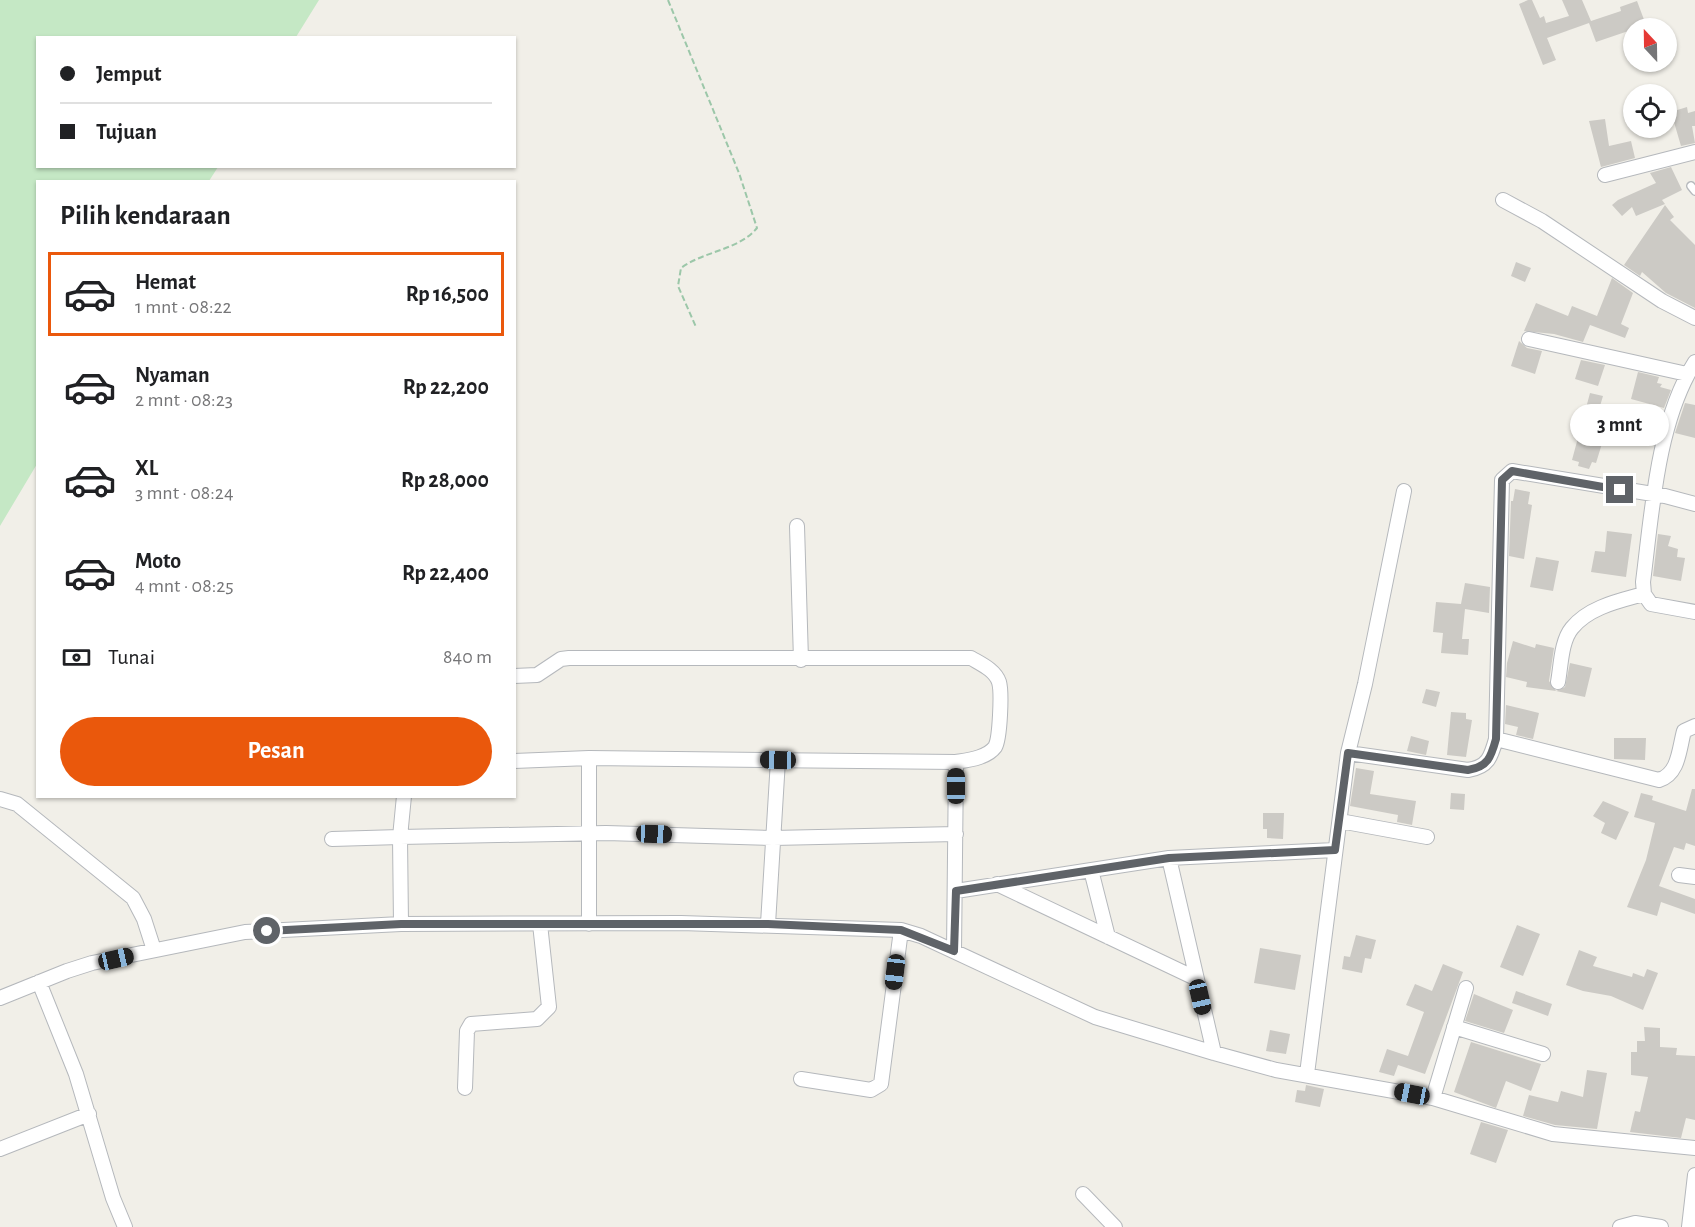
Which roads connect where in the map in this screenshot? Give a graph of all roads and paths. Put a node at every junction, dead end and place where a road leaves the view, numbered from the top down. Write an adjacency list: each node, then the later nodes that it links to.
1 (668, 0): 6 (path)
2 (1695, 152): 3 (street)
3 (1605, 175)
4 (1503, 200): 5 (street)
5 (1695, 318)
6 (696, 327)
7 (1528, 339): 9 (street)
8 (1695, 362): 9 (street)
9 (1688, 384): 11 (street)
10 (1404, 491): 21 (street)
11 (1655, 495): 12 (street); 14 (street); 20 (street)
12 (1695, 504)
13 (797, 526): 16 (street)
14 (1644, 594): 15 (street); 18 (street)
15 (1695, 612)
16 (801, 660): 17 (street); 25 (street)
17 (516, 676)
18 (1558, 682)
19 (1695, 726): 20 (street)
20 (1496, 739): 21 (street)
21 (1348, 753): 28 (street)
22 (589, 758): 23 (street); 24 (street); 29 (street)
23 (778, 760): 25 (street); 33 (street)
24 (516, 761)
25 (956, 762): 30 (street)
26 (404, 798): 31 (street)
27 (0, 799): 48 (street)
28 (1340, 821): 32 (street); 35 (street)
29 (589, 833): 31 (street); 33 (street); 44 (street)
30 (956, 834): 33 (street); 41 (street)
31 (400, 837): 34 (street); 42 (street)
32 (1427, 837)
33 (773, 838): 45 (street)
34 (332, 839)
35 (1335, 850): 36 (street); 57 (street)
36 (1169, 858): 37 (street); 50 (street)
37 (1091, 870): 40 (street); 47 (street)
38 (1679, 875): 39 (street)
39 (1695, 877)
40 (997, 884): 41 (street); 47 (street)
41 (956, 891): 49 (street)
42 (401, 924): 43 (street); 48 (street)
43 (540, 924): 44 (street); 59 (street)
44 (589, 924): 45 (street)
45 (768, 924): 46 (street)
46 (901, 930): 49 (street); 58 (street)
47 (1108, 937): 50 (street)
48 (154, 950): 51 (street)
49 (954, 951): 55 (street)
50 (1195, 978): 55 (street)
51 (39, 982): 53 (street); 61 (street)
52 (1466, 988): 54 (street)
53 (0, 998)
54 (1454, 1028): 56 (street); 60 (street)
55 (1214, 1053): 57 (street)
56 (1543, 1054)
57 (1307, 1074): 60 (street)
58 (801, 1079)
59 (465, 1088)
60 (1433, 1098): 62 (street)
61 (89, 1114): 63 (street); 66 (street)
62 (1695, 1148)
63 (0, 1149)
64 (1695, 1176): 70 (street)
65 (1083, 1194): 67 (street)
66 (125, 1227)
67 (1114, 1227)
68 (1620, 1227): 69 (street)
69 (1661, 1227)
70 (1689, 1227)

